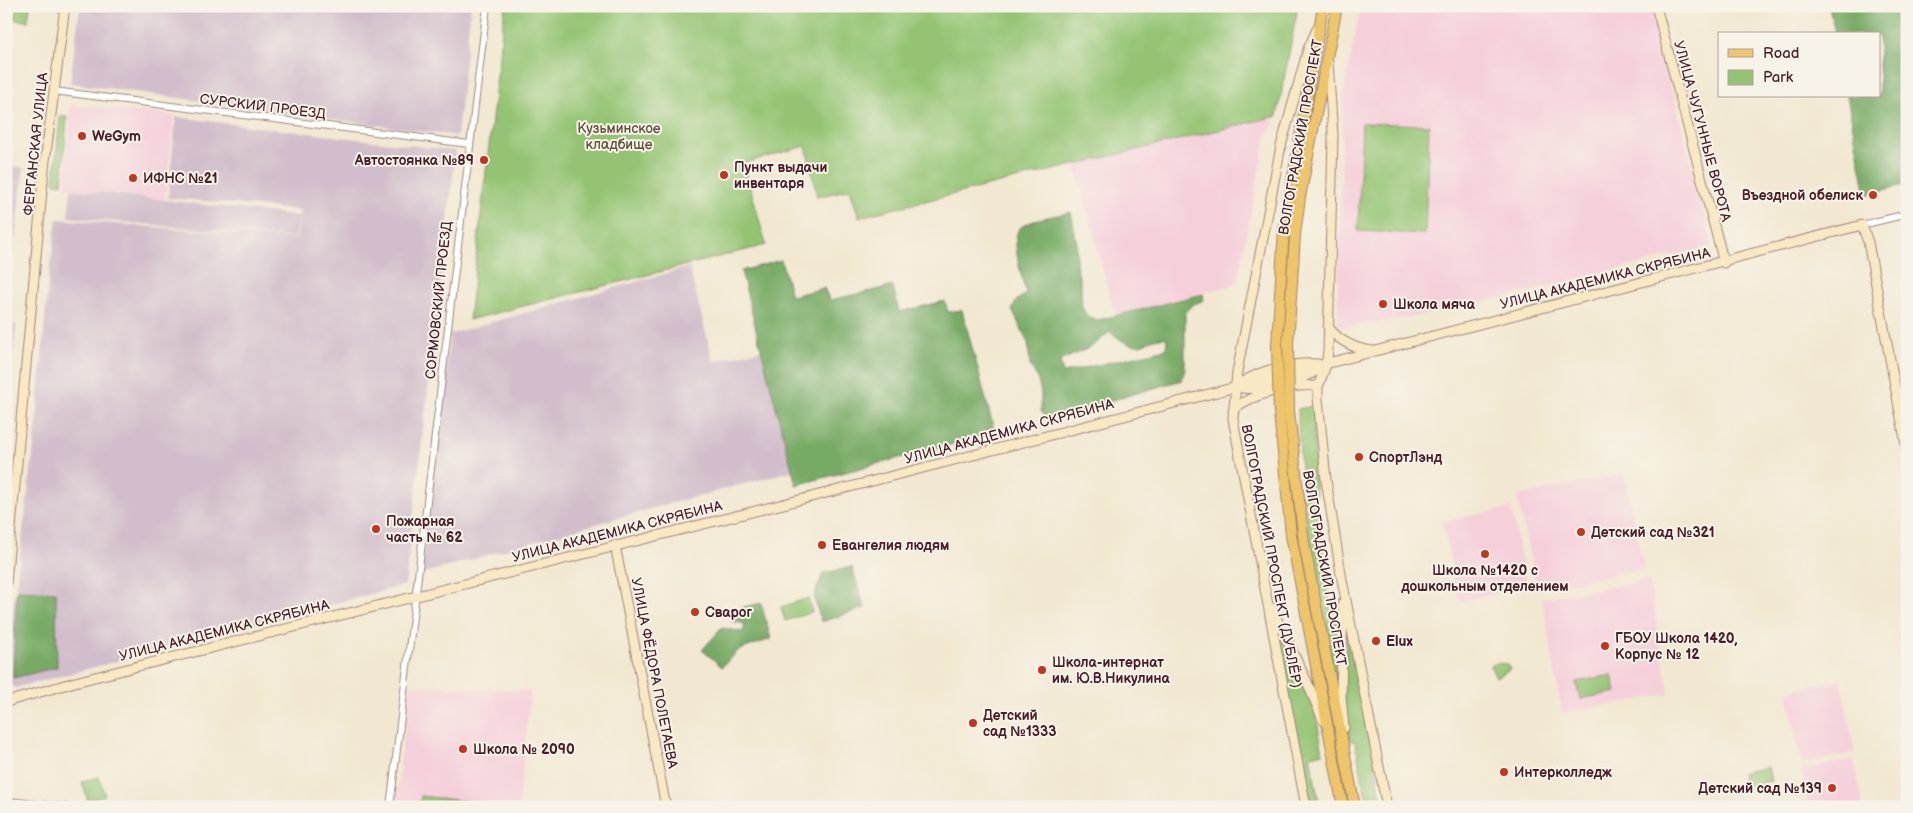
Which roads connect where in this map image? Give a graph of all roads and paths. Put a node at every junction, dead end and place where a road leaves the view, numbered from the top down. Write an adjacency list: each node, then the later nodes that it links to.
1 (65, 6): 8 (main road, ФЕРГАНСКАЯ УЛИЦА)
2 (487, 6): 9 (street, СОРМОВСКИЙ ПРОЕЗД)
3 (1323, 6): 6 (main road, ВОЛГОГРАДСКИЙ ПРОСПЕКТ)
4 (1338, 6): 7 (main road, ВОЛГОГРАДСКИЙ ПРОСПЕКТ)
5 (1656, 6): 12 (main road, УЛИЦА ЧУГУННЫЕ ВОРОТА)
6 (1320, 20): 16 (main road, ВОЛГОГРАДСКИЙ ПРОСПЕКТ (ДУБЛЁР)); 19 (main road, ВОЛГОГРАДСКИЙ ПРОСПЕКТ, bridge)
7 (1328, 57): 13 (main road); 19 (main road, ВОЛГОГРАДСКИЙ ПРОСПЕКТ, bridge)
8 (54, 91): 9 (street, СУРСКИЙ ПРОЕЗД); 23 (main road, ФЕРГАНСКАЯ УЛИЦА)
9 (469, 144): 24 (street, СОРМОВСКИЙ ПРОЕЗД)
10 (1907, 214): 11 (street)
11 (1862, 225): 12 (main road, УЛИЦА АКАДЕМИКА СКРЯБИНА); 20 (main road)
12 (1724, 263): 14 (main road, УЛИЦА АКАДЕМИКА СКРЯБИНА)
13 (1328, 328): 14 (main road); 15 (main road)
14 (1378, 351): 15 (main road, УЛИЦА АКАДЕМИКА СКРЯБИНА)
15 (1326, 365): 16 (main road, УЛИЦА АКАДЕМИКА СКРЯБИНА); 16 (main road, УЛИЦА АКАДЕМИКА СКРЯБИНА); 17 (main road)
16 (1235, 387): 18 (main road, ВОЛГОГРАДСКИЙ ПРОСПЕКТ (ДУБЛЁР)); 21 (main road, УЛИЦА АКАДЕМИКА СКРЯБИНА)
17 (1318, 387): 18 (main road); 22 (main road)
18 (1233, 411): 25 (main road, ВОЛГОГРАДСКИЙ ПРОСПЕКТ (ДУБЛЁР))
19 (1284, 412): 27 (main road, ВОЛГОГРАДСКИЙ ПРОСПЕКТ); 28 (main road, ВОЛГОГРАДСКИЙ ПРОСПЕКТ)
20 (1907, 450)
21 (615, 545): 24 (main road, УЛИЦА АКАДЕМИКА СКРЯБИНА); 32 (main road, УЛИЦА ФЁДОРА ПОЛЕТАЕВА)
22 (1342, 580): 28 (main road); 36 (main road)
23 (6, 583)
24 (414, 596): 26 (main road, УЛИЦА АКАДЕМИКА СКРЯБИНА); 31 (street, СОРМОВСКИЙ ПРОЕЗД)
25 (1265, 596): 27 (main road); 33 (main road, ВОЛГОГРАДСКИЙ ПРОСПЕКТ (ДУБЛЁР))
26 (6, 702)
27 (1332, 749): 34 (main road, ВОЛГОГРАДСКИЙ ПРОСПЕКТ)
28 (1348, 770): 35 (main road, ВОЛГОГРАДСКИЙ ПРОСПЕКТ)
29 (6, 801): 30 (street)
30 (67, 807)
31 (390, 807)
32 (666, 807)
33 (1306, 807)
34 (1343, 807)
35 (1355, 807)
36 (1387, 807)

